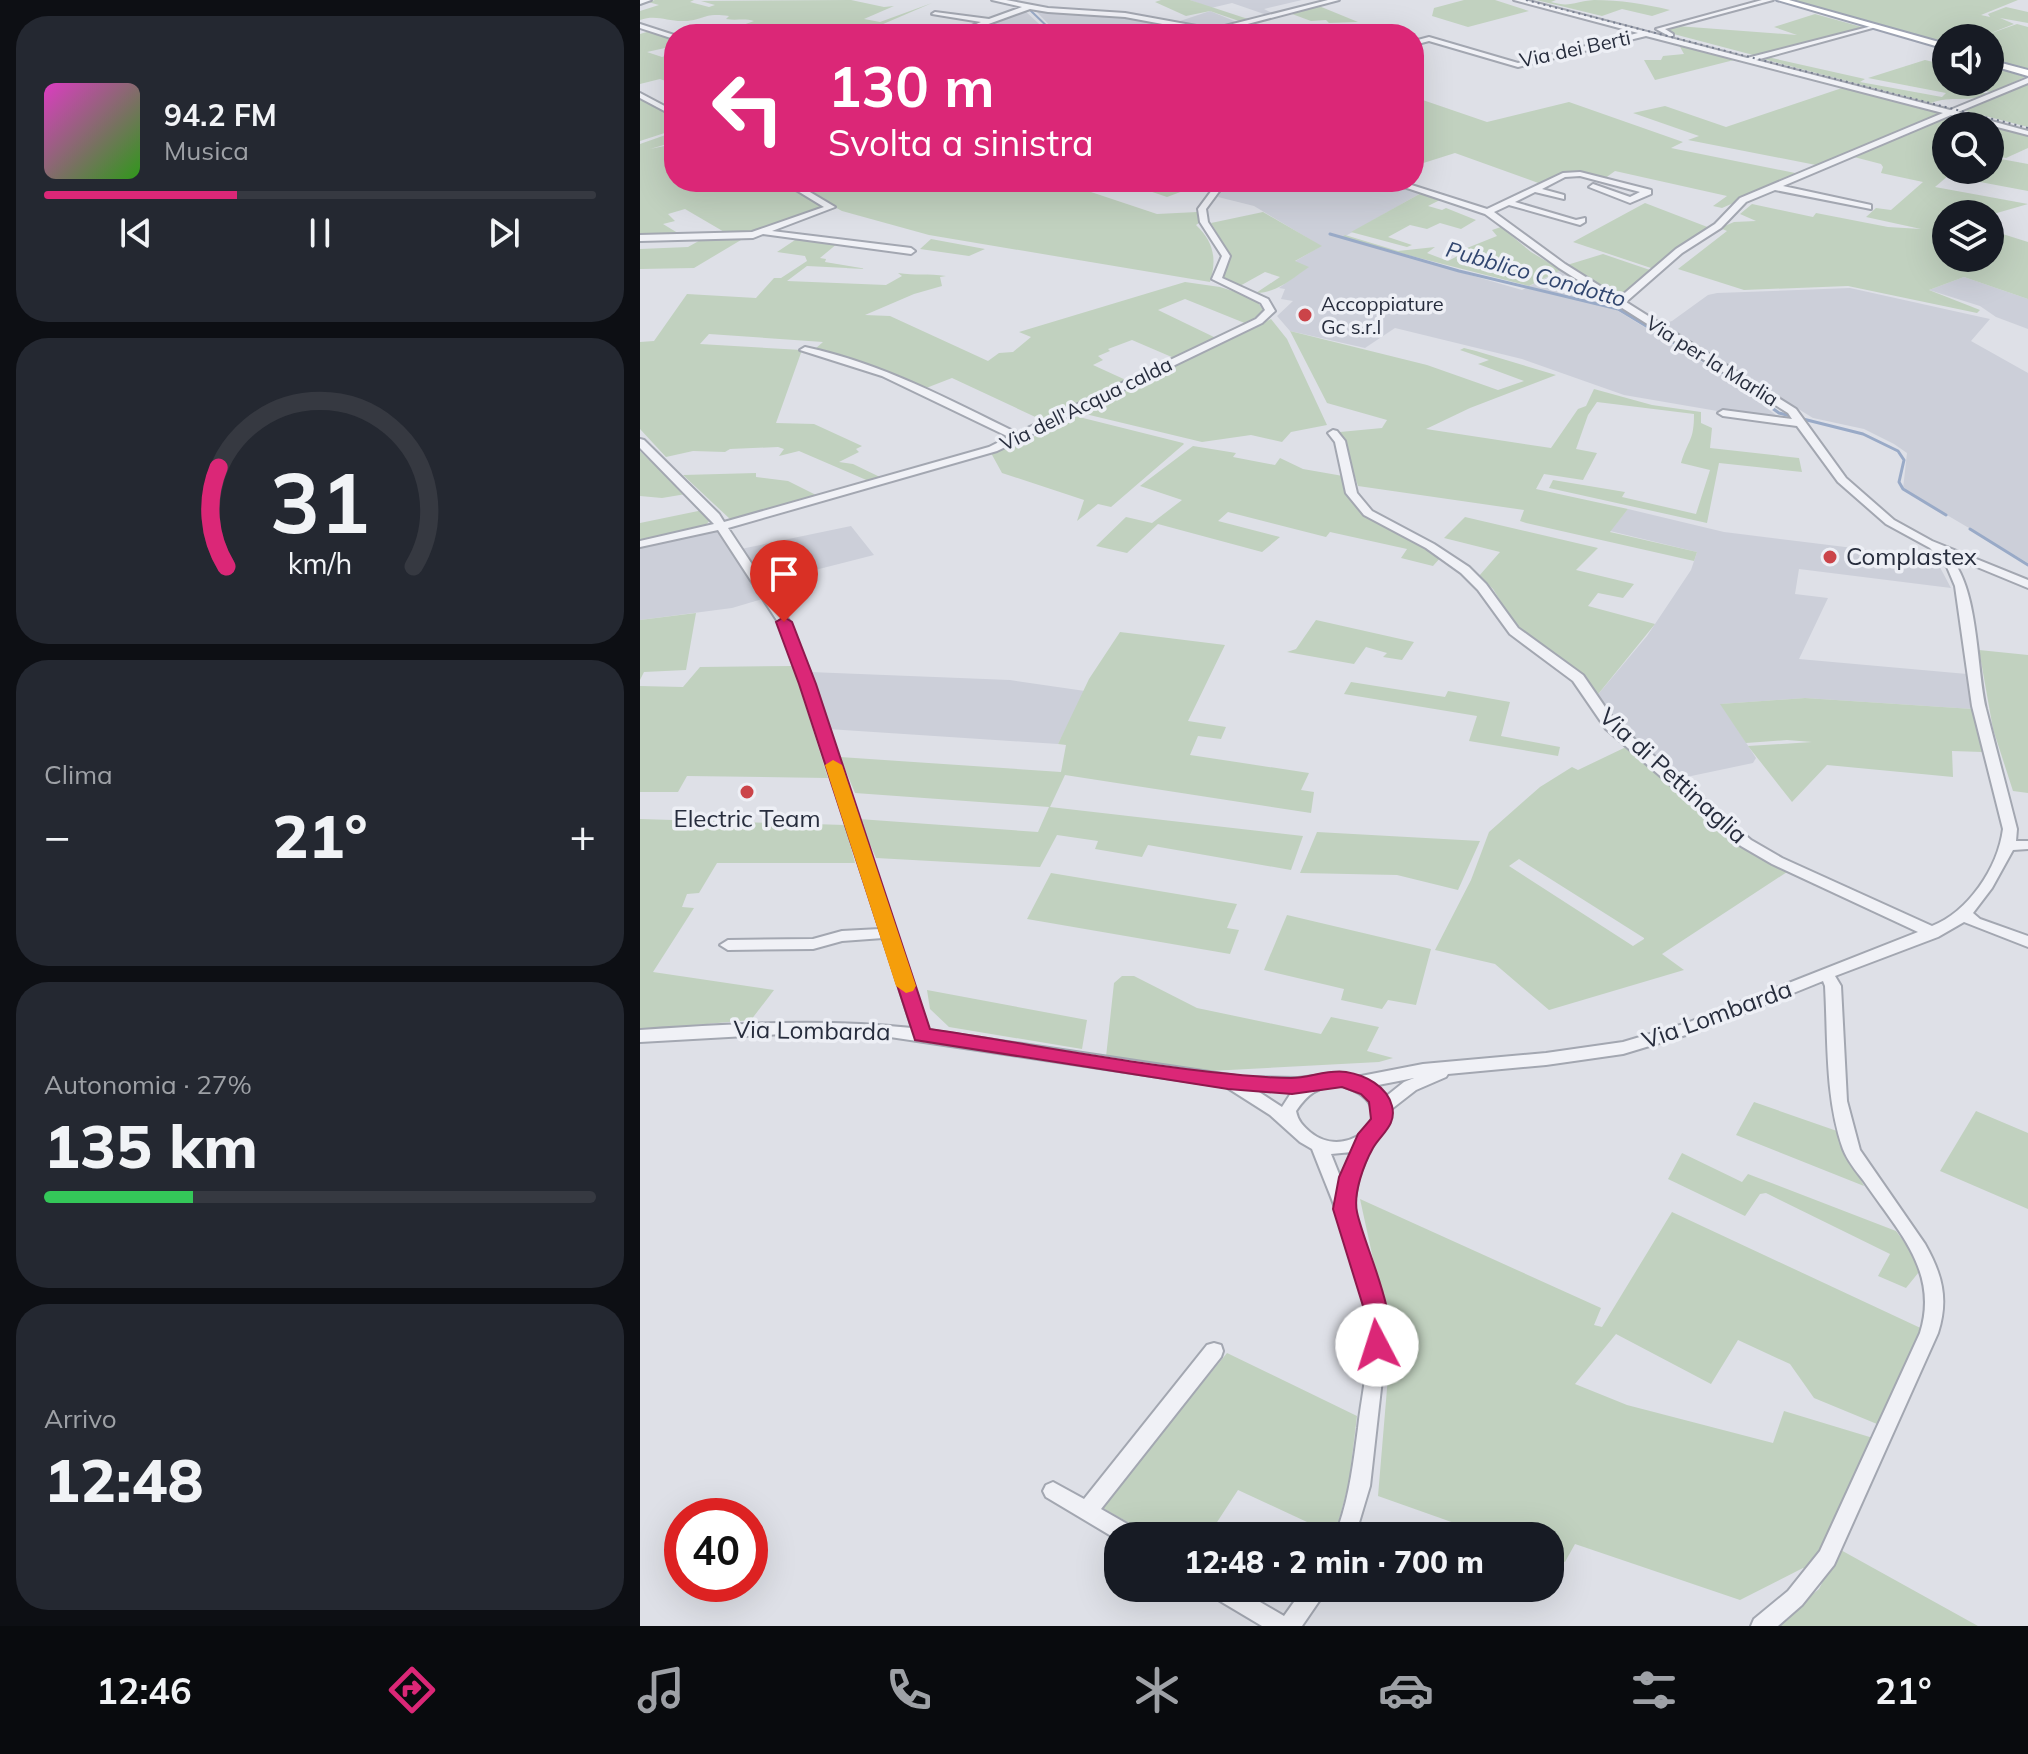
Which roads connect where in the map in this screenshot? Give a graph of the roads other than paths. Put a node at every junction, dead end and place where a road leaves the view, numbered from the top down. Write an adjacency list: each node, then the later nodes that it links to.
1 (648, 0): 7 (street)
2 (995, 0): 8 (street)
3 (1336, 0): 15 (street)
4 (1517, 0): 18 (street)
5 (1770, 0): 22 (street)
6 (1781, 0): 17 (main road)
7 (640, 2)
8 (1026, 6): 12 (street); 14 (street)
9 (946, 9): 10 (street)
10 (935, 14): 11 (street); 12 (street)
11 (925, 18)
12 (989, 21): 13 (street)
13 (981, 24)
14 (1167, 24)
15 (1237, 24)
16 (640, 26): 19 (street)
17 (1874, 26): 21 (main road); 22 (street)
18 (1644, 33): 20 (street, Via dei Berti); 23 (street)
19 (664, 34)
20 (1424, 40)
21 (1932, 43)
22 (1757, 57): 23 (street)
23 (1745, 60): 29 (street)
24 (2004, 66): 25 (main road)
25 (2028, 73)
26 (2028, 80): 30 (street)
27 (640, 95): 28 (street)
28 (664, 108)
29 (1949, 112)
30 (1955, 112)
31 (1932, 122): 35 (street)
32 (2004, 127): 33 (street)
33 (2028, 133)
34 (1593, 187): 36 (street)
35 (1774, 187): 42 (street); 48 (street)
36 (1535, 189): 40 (street); 41 (street)
37 (805, 192): 45 (street)
38 (1215, 192): 53 (street, Via dell'Acqua calda)
39 (1424, 192): 43 (street, Via per la Marlia)
40 (1561, 197)
41 (1507, 202): 43 (street); 44 (street)
42 (1868, 207)
43 (1488, 212): 48 (street, Via per la Marlia)
44 (1582, 220)
45 (762, 232): 46 (street); 47 (street)
46 (640, 238)
47 (911, 251)
48 (1620, 302): 51 (street, Via per la Marlia)
49 (805, 350): 53 (street)
50 (1723, 413): 51 (street)
51 (1798, 419): 56 (street, Via per la Marlia)
52 (1333, 433): 65 (street, Via di Pettinaglia)
53 (1019, 438): 55 (street, Via dell'Acqua calda)
54 (640, 442): 55 (street)
55 (722, 526): 57 (street, Via dell'Acqua calda); 64 (street)
56 (1928, 543): 58 (street); 59 (street)
57 (640, 544)
58 (1981, 564): 59 (street); 60 (street)
59 (1952, 566): 62 (street)
60 (2028, 584)
61 (2028, 845): 62 (street)
62 (2008, 846): 63 (street, Via Lombarda)
63 (1965, 915): 65 (street, Via Lombarda); 66 (street)
64 (888, 933): 67 (street); 69 (street)
65 (1933, 933): 68 (street, Via Lombarda)
66 (2028, 942)
67 (728, 945)
68 (1827, 975): 71 (street, Via Lombarda); 89 (street)
69 (922, 1035): 70 (street, Via Lombarda); 72 (street, Via Lombarda)
70 (640, 1036)
71 (1455, 1068): 74 (street, Via Lombarda); 75 (street)
72 (1228, 1081): 73 (street, Via Lombarda); 76 (street)
73 (1316, 1082): 74 (street); 76 (street)
74 (1357, 1083): 75 (street)
75 (1382, 1108): 77 (street)
76 (1290, 1122): 78 (street)
77 (1365, 1140): 78 (street); 79 (street)
78 (1319, 1146): 79 (street)
79 (1345, 1209): 84 (street)
80 (1214, 1351): 82 (street)
81 (1053, 1491): 82 (street)
82 (1087, 1511): 83 (street)
83 (1105, 1522)
84 (1352, 1522)
85 (1241, 1602): 87 (street)
86 (1307, 1602): 88 (street)
87 (1282, 1626)
88 (1289, 1626)
89 (1762, 1626)

